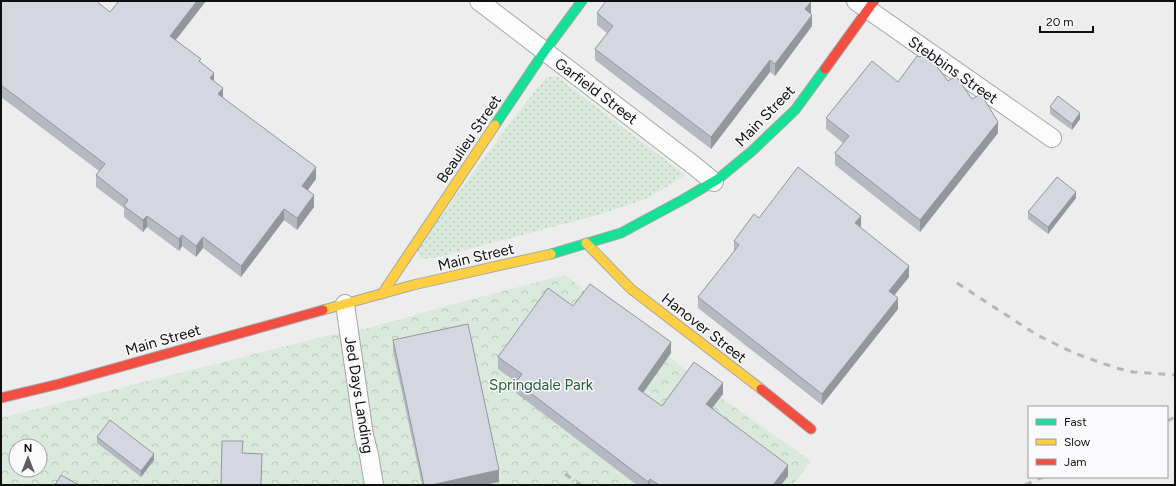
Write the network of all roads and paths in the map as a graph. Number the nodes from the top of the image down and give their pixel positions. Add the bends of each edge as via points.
1 (479, 1) edge
2 (582, 1) edge
3 (866, 4) edge
4 (544, 52) junction
5 (1052, 138) dead end
6 (714, 182) junction
7 (586, 243) junction
8 (382, 294) junction
9 (345, 304) junction
10 (1, 398) edge
11 (810, 429) dead end
12 (374, 485) edge

1 - 4 street, Garfield Street
2 - 4 main road, Beaulieu Street
3 - 5 street, Stebbins Street
3 - 6 main road, Main Street via 795,110 752,151
4 - 6 street, Garfield Street
4 - 8 main road, Beaulieu Street
6 - 7 main road, Main Street via 621,232
7 - 8 main road, Main Street via 539,257
7 - 11 main road, Hanover Street via 631,289
8 - 9 main road, Main Street
9 - 10 main road, Main Street
9 - 12 street, Jed Days Landing

